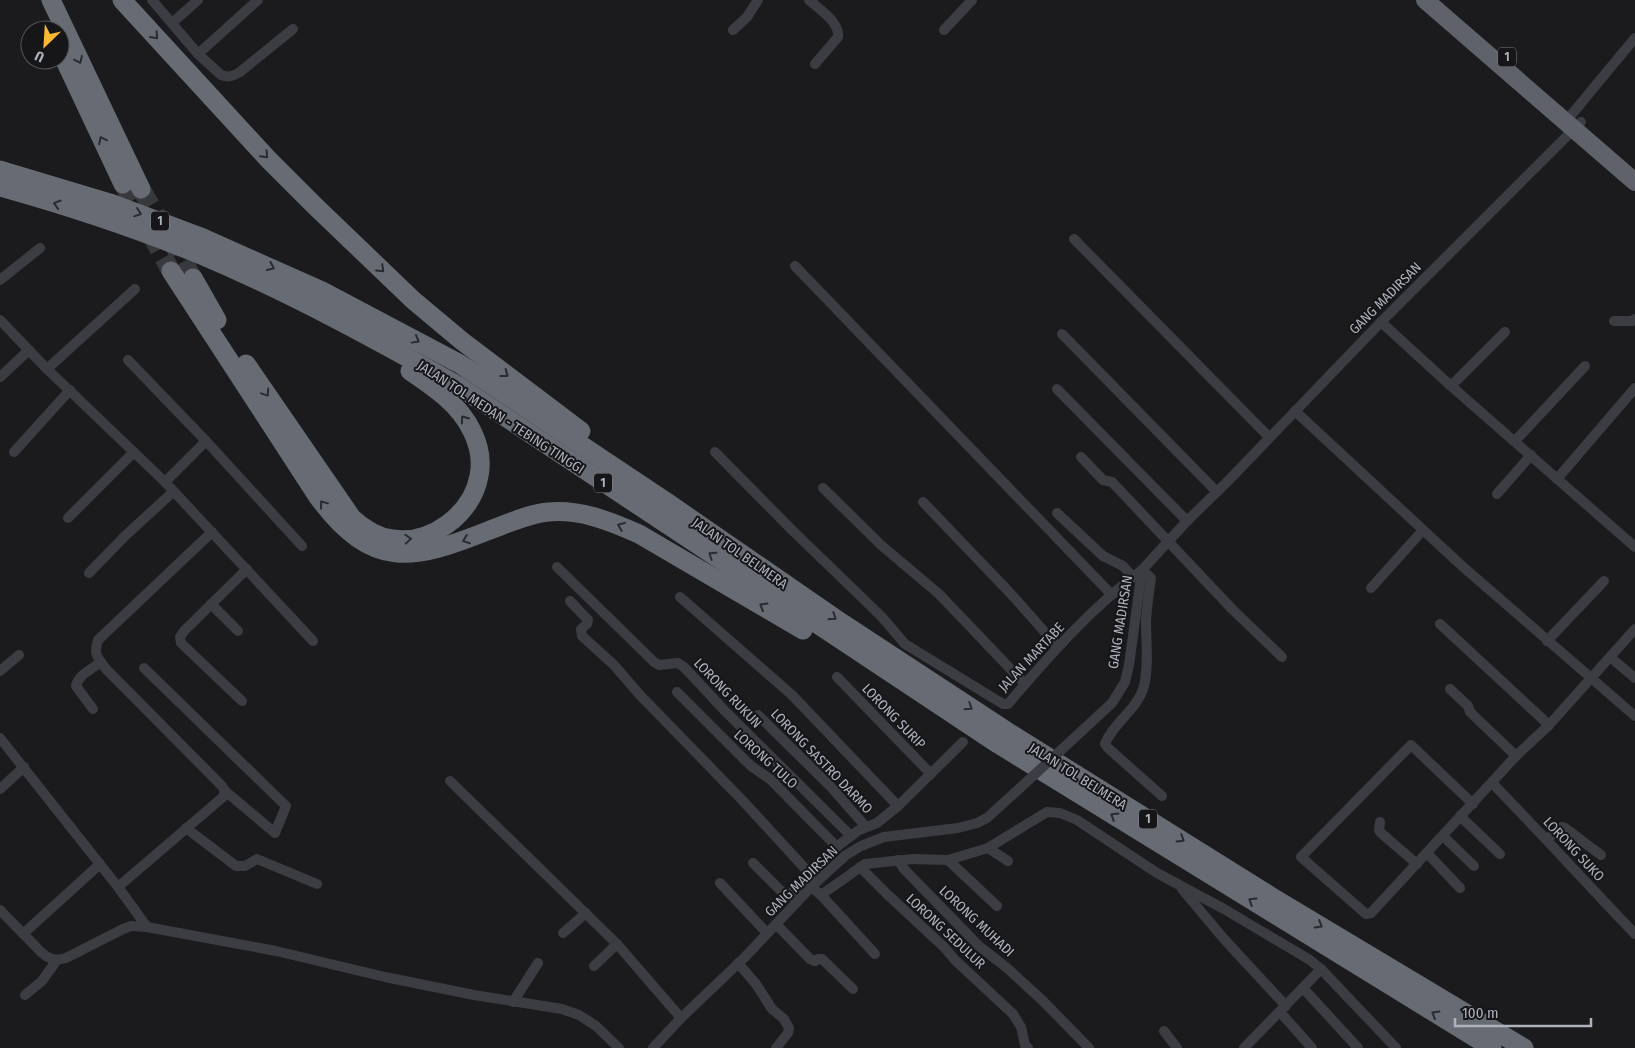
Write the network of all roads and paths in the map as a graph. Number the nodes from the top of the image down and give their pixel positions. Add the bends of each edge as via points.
1 (37, 0) edge
2 (51, 0) edge
3 (122, 0) edge
4 (152, 0) edge
5 (198, 0) edge
6 (258, 0) edge
7 (758, 0) edge
8 (809, 0) edge
9 (972, 0) edge
10 (1425, 0) edge
11 (1440, 0) edge
12 (46, 20) edge
13 (172, 23) junction
14 (293, 29) dead end
15 (733, 30) dead end
16 (944, 30) dead end
17 (1635, 38) edge
18 (198, 54) junction
19 (815, 64) dead end
20 (69, 70) edge
21 (1576, 121) junction
22 (0, 170) edge
23 (1635, 171) edge
24 (1635, 182) edge
25 (123, 184) tunnel mouth
26 (0, 187) edge
27 (141, 189) tunnel mouth
28 (1074, 239) dead end
29 (40, 248) dead end
30 (795, 266) dead end
31 (171, 271) tunnel mouth
32 (193, 278) tunnel mouth
33 (0, 280) edge
34 (135, 289) dead end
35 (284, 293) junction
36 (1635, 319) edge
37 (0, 320) edge
38 (1614, 321) dead end
39 (1381, 322) junction
40 (1505, 332) dead end
41 (1062, 334) dead end
42 (29, 350) junction
43 (128, 360) dead end
44 (1585, 366) dead end
45 (47, 369) junction
46 (0, 377) edge
47 (1451, 386) junction
48 (1057, 389) dead end
49 (70, 390) junction
50 (1634, 391) edge
51 (1295, 412) junction
52 (1269, 437) junction
53 (206, 441) junction
54 (1515, 441) junction
55 (14, 452) dead end
56 (134, 452) junction
57 (715, 452) dead end
58 (1531, 454) junction
59 (1081, 457) dead end
60 (1557, 479) junction
61 (165, 482) junction
62 (823, 488) dead end
63 (173, 492) junction
64 (1217, 492) junction
65 (1497, 494) dead end
66 (923, 502) dead end
67 (668, 503) junction
68 (1057, 513) dead end
69 (68, 518) dead end
70 (1187, 521) junction
71 (1423, 530) junction
72 (212, 532) junction
73 (1168, 541) junction
74 (302, 546) dead end
75 (1635, 547) edge
76 (557, 567) dead end
77 (247, 569) junction
78 (1142, 570) junction
79 (89, 573) dead end
80 (1133, 577) junction
81 (1604, 581) dead end
82 (1371, 588) dead end
83 (1112, 595) junction
84 (680, 597) dead end
85 (570, 602) dead end
86 (212, 604) junction
87 (1440, 624) dead end
88 (1635, 629) edge
89 (238, 631) dead end
90 (312, 641) dead end
91 (1548, 641) junction
92 (1058, 647) junction
93 (19, 655) dead end
94 (1282, 657) dead end
95 (1610, 657) junction
96 (101, 662) junction
97 (144, 668) dead end
98 (0, 671) edge
99 (837, 677) dead end
100 (1590, 678) junction
101 (1635, 678) edge
102 (1025, 684) junction
103 (912, 689) junction
104 (1450, 689) dead end
105 (677, 692) dead end
106 (242, 701) dead end
107 (93, 708) dead end
108 (758, 715) dead end
109 (1635, 716) edge
110 (1549, 725) junction
111 (0, 738) edge
112 (963, 742) dead end
113 (1516, 756) junction
114 (24, 767) junction
115 (931, 774) junction
116 (450, 781) dead end
117 (1492, 784) junction
118 (0, 789) edge
119 (225, 791) junction
120 (1162, 796) dead end
121 (1473, 804) junction
122 (898, 806) junction
123 (1460, 816) junction
124 (1380, 822) dead end
125 (866, 827) junction
126 (186, 828) junction
127 (851, 836) junction
128 (1443, 836) junction
129 (1547, 839) junction
130 (837, 847) junction
131 (988, 848) junction
132 (1428, 854) junction
133 (1500, 854) dead end
134 (1601, 855) dead end
135 (898, 860) junction
136 (948, 860) junction
137 (1008, 861) dead end
138 (753, 863) dead end
139 (100, 864) junction
140 (1417, 864) junction
141 (1474, 866) dead end
142 (860, 867) junction
143 (810, 874) junction
144 (720, 883) dead end
145 (317, 884) dead end
146 (1178, 885) junction
147 (118, 887) junction
148 (811, 887) junction
149 (1460, 888) dead end
150 (821, 895) junction
151 (791, 901) junction
152 (997, 906) dead end
153 (0, 910) edge
154 (586, 914) junction
155 (776, 924) junction
156 (147, 927) junction
157 (564, 933) dead end
158 (767, 933) junction
159 (23, 934) junction
160 (1635, 934) edge
161 (617, 944) junction
162 (875, 954) dead end
163 (58, 960) junction
164 (538, 963) dead end
165 (738, 963) junction
166 (594, 966) dead end
167 (1321, 969) junction
168 (1303, 988) junction
169 (854, 989) dead end
170 (25, 996) dead end
171 (513, 1002) junction
172 (1283, 1009) junction
173 (680, 1018) junction
174 (1164, 1031) dead end
175 (1247, 1047) edge
176 (619, 1048) edge
177 (653, 1048) edge
178 (776, 1048) edge
179 (1028, 1048) edge
180 (1089, 1048) edge
181 (1177, 1048) edge
182 (1312, 1048) edge
183 (1358, 1048) edge
184 (1396, 1048) edge
185 (1492, 1048) edge
186 (1524, 1048) edge

1 - 12 highway
2 -> 27 highway
3 -> 67 highway via 268,158 413,300
4 - 13 street
5 - 13 street
6 - 18 street
7 - 15 street
8 - 19 street via 833,21 839,33
9 - 16 street
10 - 21 highway, 1
11 - 21 highway, 1
13 - 18 street
14 - 18 street via 232,77 221,75
17 - 21 street, GANG MADIRSAN
25 -> 20 highway
21 - 23 highway, 1
21 - 24 highway, 1
21 - 39 street, GANG MADIRSAN
22 -> 67 highway, JALAN TOL MEDAN - TEBING TINGGI / 1 via 92,196 147,216 322,291 460,364
35 -> 26 highway, JALAN TOL MEDAN - TEBING TINGGI / 1 via 154,236
28 - 52 street
29 - 33 street
30 - 83 street
103 -> 31 highway via 858,663 639,534 598,518 570,512 536,514 438,549 410,554 382,550 354,537 318,497
32 -> 35 highway via 218,322 352,518 376,535 404,540 427,536 448,524 467,502 479,478 478,447 464,417 452,403 390,357
34 - 45 street
103 -> 35 highway, JALAN TOL MEDAN - TEBING TINGGI / 1 via 457,385
36 - 38 street
37 - 42 street
39 - 47 street
39 - 51 street, GANG MADIRSAN
40 - 47 street
41 - 64 street
42 - 45 street
42 - 46 street
43 - 53 street
44 - 54 street
45 - 49 street
47 - 54 street
48 - 70 street
49 - 55 street
49 - 56 street
50 - 60 street
51 - 52 street, GANG MADIRSAN
51 - 71 street
52 - 64 street, GANG MADIRSAN
53 - 61 street
53 - 74 street
54 - 58 street
56 - 61 street
56 - 69 street
57 - 102 street, JALAN MARTABE via 905,644 1003,704 1008,704
58 - 60 street
58 - 65 street
59 - 73 street via 1103,480 1112,482
60 - 75 street
61 - 63 street
62 - 102 street via 881,545 938,594
63 - 72 street
63 - 79 street
64 - 70 street, GANG MADIRSAN
66 - 92 street
67 -> 186 highway, JALAN TOL BELMERA / 1 via 1008,732 1272,897
68 - 80 street via 1103,556 1123,566
70 - 73 street, GANG MADIRSAN
71 - 82 street
71 - 91 street
72 - 77 street
72 - 96 street via 98,640 95,649
73 - 78 street, GANG MADIRSAN
73 - 94 street
76 - 127 street, LORONG RUKUN via 654,662 659,665 678,662 684,667
77 - 86 street
77 - 90 street
78 - 80 street, JALAN MARTABE
78 - 120 street via 1151,578 1144,687 1105,744
78 - 148 street, GANG MADIRSAN, bridge via 1129,665 1125,682 1112,703 987,818 958,828 884,837 861,846 846,855
80 - 83 street, JALAN MARTABE
81 - 91 street
83 - 92 street, JALAN MARTABE
84 - 122 street via 792,695
85 - 143 street via 588,620 581,629 582,636 614,664
86 - 89 street
86 - 106 street via 180,637 182,643
87 - 110 street
88 - 95 street
91 - 100 street
92 - 102 street, JALAN MARTABE
93 - 98 street
95 - 100 street
95 - 101 street
96 - 107 street via 78,678 76,683
96 - 119 street
97 - 119 street via 286,806 275,833
99 - 115 street, LORONG SURIP
100 - 109 street
100 - 110 street
185 -> 103 highway, JALAN TOL BELMERA / 1
104 - 113 street
105 - 130 street, LORONG TULO
108 - 125 street, LORONG SASTRO DARMO via 831,787
110 - 113 street
111 - 114 street
112 - 115 street
113 - 117 street
114 - 118 street
114 - 139 street
115 - 122 street
116 - 154 street
117 - 121 street
117 - 129 street, LORONG SUKO
119 - 126 street via 223,798
121 - 123 street
121 - 140 street via 1411,745 1301,857 1366,914 1378,907
122 - 125 street
123 - 128 street
123 - 133 street
124 - 140 street via 1381,833
125 - 127 street
126 - 145 street via 236,866 245,866 257,859
126 - 147 street
127 - 130 street
128 - 132 street
128 - 141 street
129 - 134 street via 1558,829 1566,828
129 - 160 street, LORONG SUKO
130 - 143 street
131 - 136 street
131 - 137 street
131 - 146 street via 1048,812 1060,813 1078,820
132 - 140 street
132 - 149 street
135 - 136 street
135 - 142 street via 877,861
135 - 180 street, LORONG MUHADI via 979,946 1042,1000
136 - 152 street
138 - 151 street
139 - 147 street
139 - 159 street
142 - 150 street
142 - 179 street, LORONG SEDULUR via 1013,1014
143 - 151 street
144 - 158 street
146 - 167 street
146 - 172 street
147 - 156 street
148 - 150 street
148 - 151 street, GANG MADIRSAN
150 - 162 street
151 - 155 street, GANG MADIRSAN
153 - 159 street
154 - 157 street
154 - 161 street
155 - 158 street, GANG MADIRSAN
155 - 169 street via 810,959 822,960
156 - 163 street via 130,926
156 - 171 street
158 - 165 street, GANG MADIRSAN
159 - 163 street via 48,958
161 - 166 street
161 - 173 street
163 - 170 street
164 - 171 street
165 - 173 street, GANG MADIRSAN
165 - 178 street via 789,1028
167 - 168 street
167 - 184 street
168 - 172 street
168 - 183 street
171 - 176 street via 562,1009 579,1016 596,1026
172 - 175 street
172 - 182 street
173 - 177 street, GANG MADIRSAN
174 - 181 street

